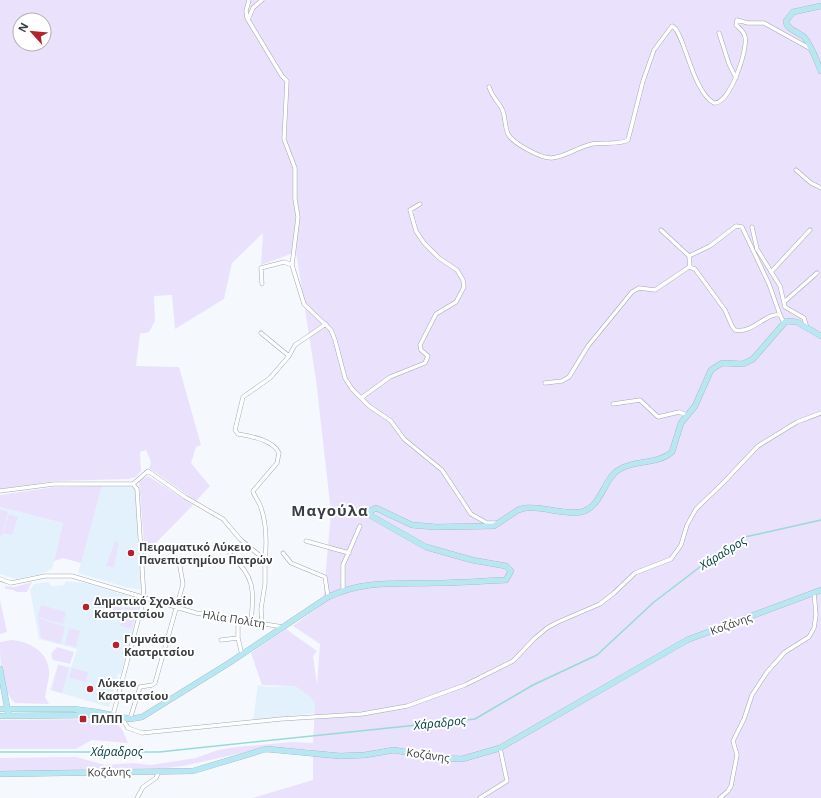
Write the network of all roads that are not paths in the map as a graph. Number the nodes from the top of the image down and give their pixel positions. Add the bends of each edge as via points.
1 (249, 0) edge
2 (262, 0) edge
3 (821, 6) edge
4 (248, 20) junction
5 (719, 33) dead end
6 (811, 49) junction
7 (821, 71) edge
8 (736, 78) junction
9 (489, 87) dead end
10 (796, 170) dead end
11 (821, 188) edge
12 (420, 204) dead end
13 (752, 227) dead end
14 (661, 230) dead end
15 (810, 230) dead end
16 (690, 256) junction
17 (292, 265) junction
18 (690, 267) junction
19 (771, 272) junction
20 (817, 273) dead end
21 (262, 284) dead end
22 (784, 302) junction
23 (780, 315) junction
24 (784, 322) junction
25 (326, 324) junction
26 (808, 328) junction
27 (261, 333) dead end
28 (821, 336) edge
29 (289, 356) junction
30 (545, 382) dead end
31 (361, 398) junction
32 (613, 404) dead end
33 (821, 413) edge
34 (687, 415) junction
35 (134, 484) junction
36 (0, 491) edge
37 (498, 523) junction
38 (360, 526) dead end
39 (306, 540) dead end
40 (282, 553) dead end
41 (349, 553) junction
42 (230, 554) dead end
43 (265, 560) junction
44 (180, 561) dead end
45 (0, 579) edge
46 (821, 590) edge
47 (343, 591) junction
48 (814, 592) junction
49 (328, 597) junction
50 (144, 598) junction
51 (175, 607) junction
52 (238, 620) junction
53 (251, 622) junction
54 (262, 623) junction
55 (284, 627) junction
56 (238, 638) junction
57 (221, 640) dead end
58 (242, 655) junction
59 (0, 669) edge
60 (0, 709) edge
61 (7, 709) junction
62 (105, 714) junction
63 (0, 716) edge
64 (8, 716) junction
65 (113, 716) junction
66 (122, 718) junction
67 (130, 719) junction
68 (500, 748) junction
69 (159, 771) junction
70 (0, 774) edge
71 (137, 798) edge
72 (480, 798) edge
73 (720, 798) edge

1 - 4 street via 245,13
2 - 4 street via 253,8
3 - 6 main road via 793,12 786,21 787,26 804,38
4 - 17 street via 287,81 284,139 295,168 294,199 298,217
5 - 8 street
6 - 7 main road
6 - 8 street via 764,23 738,20 736,24 744,33 746,41
8 - 9 street via 724,99 719,103 711,102 694,77 678,32 672,26 654,50 628,140 622,143 591,144 551,158 541,157 508,135 504,113 493,98
10 - 11 street
12 - 31 street via 410,210 416,231 439,258 457,270 464,287 456,302 436,314 420,345 421,350 428,356 425,363 390,376
13 - 19 street via 758,249
14 - 16 street
15 - 19 street
16 - 18 street
16 - 23 street via 710,246 736,226 742,227 769,284
17 - 21 street via 284,262 261,268
17 - 25 street via 304,304
18 - 23 street via 722,305 736,330 747,329 773,315
18 - 30 street via 656,290 640,288 632,292 586,348 569,377 562,381
19 - 22 street via 780,286
20 - 22 street
22 - 26 street via 788,310 804,318
23 - 24 street
24 - 26 main road via 792,321
24 - 34 main road via 753,360 743,364 722,363 714,367 702,386 695,406
25 - 29 street via 295,345
25 - 31 street via 335,340 345,378
26 - 28 main road
27 - 29 street
29 - 43 street via 270,378 243,397 235,430 238,434 274,446 279,453 277,463 253,491 265,525
31 - 37 street via 391,421 402,437 439,467 471,514 487,523
32 - 34 street via 640,400 658,418 679,412
33 - 66 street via 797,422 758,446 696,509 687,525 681,545 671,559 635,573 600,604 558,622 534,638 513,661 465,685 407,706 362,714 142,734 128,728
34 - 37 main road via 681,423 672,452 660,459 620,468 596,501 586,509 576,512 525,508
35 - 36 street via 54,484
35 - 43 street via 148,471 223,519 240,539
35 - 50 street via 137,489
37 - 47 main road via 485,527 412,525 374,508 370,511 371,516 419,544 472,560 503,564 510,568 510,574 506,580 436,584 381,582
38 - 41 street
39 - 41 street
40 - 49 street via 291,564 324,577
41 - 47 street via 343,565
42 - 53 street via 252,584 254,596
43 - 54 street via 265,584 260,609
44 - 51 street via 184,582
45 - 50 street, Ηλία Πολίτη via 11,583 45,576 72,576
46 - 48 main road, Κοζάνης
47 - 49 main road
48 - 68 main road, Κοζάνης via 687,640
48 - 73 street via 814,628 809,637 779,659 754,692 734,740 737,755 730,789
49 - 55 main road
50 - 51 street, Ηλία Πολίτη
50 - 65 street
51 - 52 street, Ηλία Πολίτη
51 - 67 street via 155,683 139,689
52 - 53 street, Ηλία Πολίτη
52 - 56 street
53 - 54 street, Ηλία Πολίτη
54 - 55 street, Ηλία Πολίτη
55 - 58 main road
56 - 57 street
56 - 58 street
58 - 67 main road via 152,712
59 - 61 main road
60 - 61 main road
61 - 62 main road via 72,709
61 - 64 main road
62 - 64 main road
62 - 65 main road
63 - 64 main road
65 - 66 main road
66 - 67 main road
68 - 69 main road, Κοζάνης via 462,759 438,758 394,750 340,756 266,750 193,771
68 - 72 street via 507,781
69 - 70 main road, Κοζάνης
69 - 71 street via 156,778 143,788

